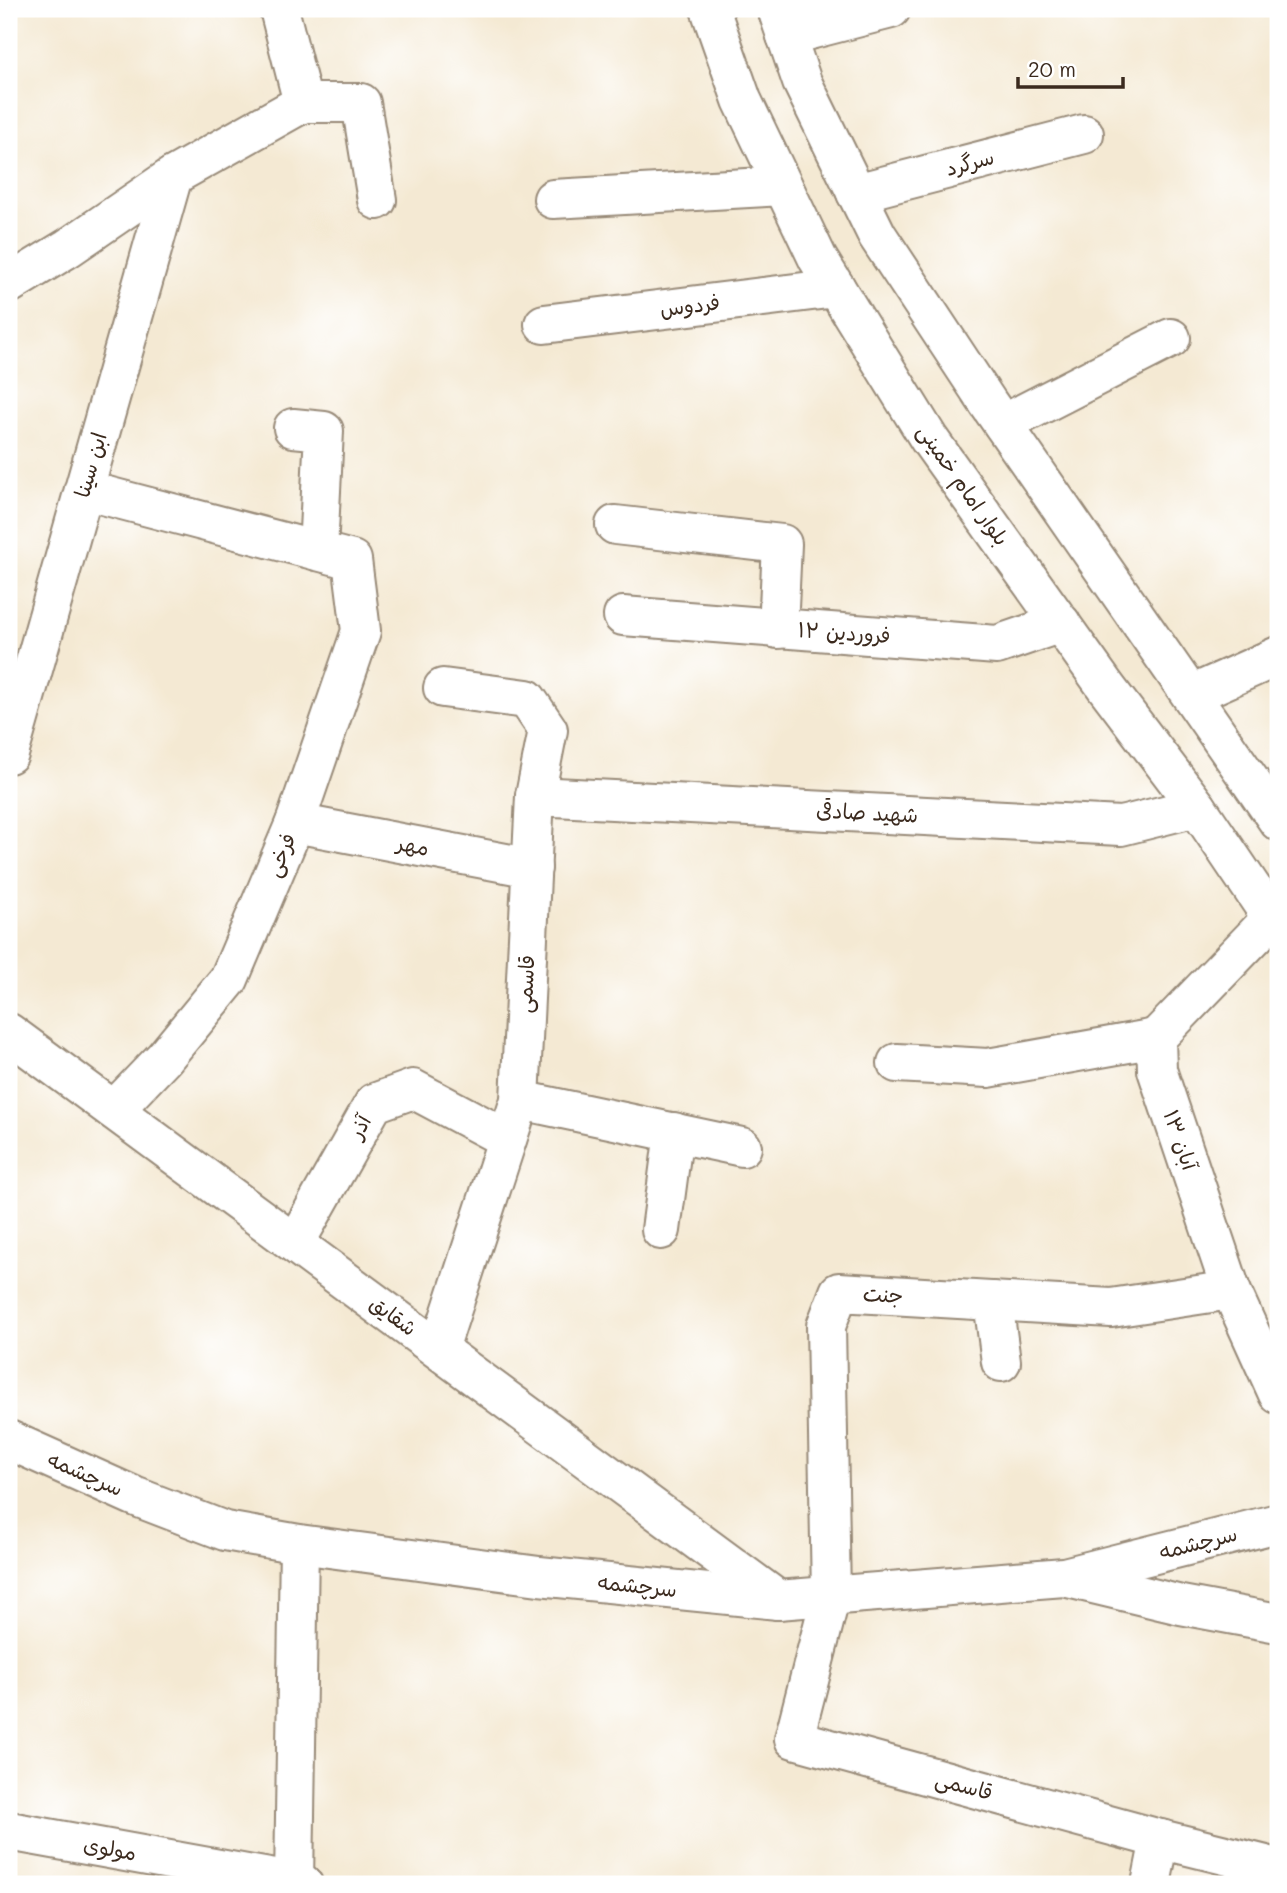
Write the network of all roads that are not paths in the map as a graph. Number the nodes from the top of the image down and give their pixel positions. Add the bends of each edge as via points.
1 (279, 9) edge
2 (709, 9) edge
3 (891, 9) edge
4 (782, 22) edge
5 (303, 103) junction
6 (1084, 134) dead end
7 (173, 176) junction
8 (783, 186) junction
9 (856, 193) junction
10 (553, 199) dead end
11 (377, 201) dead end
12 (9, 284) edge
13 (836, 288) junction
14 (544, 324) dead end
15 (1171, 338) dead end
16 (1003, 424) junction
17 (293, 428) dead end
18 (84, 490) junction
19 (615, 526) dead end
20 (335, 556) junction
21 (623, 616) dead end
22 (1061, 623) junction
23 (778, 629) junction
24 (1278, 656) edge
25 (20, 672) edge
26 (443, 688) dead end
27 (1191, 695) junction
28 (9, 754) edge
29 (535, 796) junction
30 (1197, 807) junction
31 (1278, 821) edge
32 (295, 823) junction
33 (532, 868) junction
34 (1275, 922) edge
35 (9, 1033) edge
36 (1156, 1038) junction
37 (897, 1063) dead end
38 (520, 1100) junction
39 (114, 1110) junction
40 (674, 1132) junction
41 (507, 1139) junction
42 (743, 1147) dead end
43 (662, 1230) dead end
44 (295, 1244) junction
45 (1231, 1290) junction
46 (993, 1301) junction
47 (439, 1349) junction
48 (1002, 1362) dead end
49 (1278, 1394) edge
50 (9, 1440) edge
51 (1278, 1523) edge
52 (299, 1544) junction
53 (1064, 1577) junction
54 (831, 1595) junction
55 (778, 1600) junction
56 (1278, 1623) edge
57 (9, 1831) edge
58 (1160, 1839) junction
59 (1278, 1868) edge
60 (297, 1884) edge
61 (1151, 1884) edge

1 - 5 street
2 - 8 street, بلوار امام خمینی via 742,100
3 - 4 street
4 - 9 street via 803,82
5 - 7 street
5 - 11 street via 361,103
6 - 9 street, سرگرد
7 - 12 street
7 - 18 street, ابن سینا
8 - 10 street
8 - 13 street, بلوار امام خمینی
9 - 16 street via 877,235
13 - 14 street, فردوس
13 - 22 street, بلوار امام خمینی via 929,439
15 - 16 street
16 - 27 street
17 - 20 street, فرخی via 324,431
18 - 20 street
18 - 25 street, ابن سینا
19 - 23 street via 782,544
20 - 32 street, فرخی via 361,632
21 - 23 street, ۱۲ فروردین
22 - 23 street, ۱۲ فروردین via 997,645
22 - 30 street, بلوار امام خمینی
24 - 27 street
25 - 28 street, ابن سینا
26 - 29 street, قاسمی via 527,699 548,730
27 - 31 street
29 - 30 street, شهید صادقی via 1121,826
29 - 33 street, قاسمی
30 - 34 street, بلوار امام خمینی
32 - 33 street, مهر
32 - 39 street, فرخی via 229,979
33 - 38 street, قاسمی
34 - 36 street
35 - 39 street, شقایق
36 - 37 street via 988,1068
36 - 45 street, ۱۳ آبان via 1157,1070
38 - 40 street
38 - 41 street, قاسمی
39 - 44 street, شقایق
40 - 42 street
40 - 43 street
41 - 44 street, آذر via 413,1089 374,1103
41 - 47 street, قاسمی
44 - 47 street, شقایق
45 - 46 street, جنت via 1111,1308
45 - 49 street, ۱۳ آبان
46 - 48 street
46 - 54 street, جنت via 839,1292 826,1326
47 - 55 street, شقایق
50 - 52 street, سرچشمه via 225,1531
51 - 53 street, سرچشمه
52 - 55 street, سرچشمه via 539,1576
52 - 60 street
53 - 54 street, سرچشمه
53 - 56 street
54 - 55 street, سرچشمه
54 - 58 street, قاسمی via 794,1740
57 - 60 street, مولوی
58 - 59 street, قاسمی
58 - 61 street

